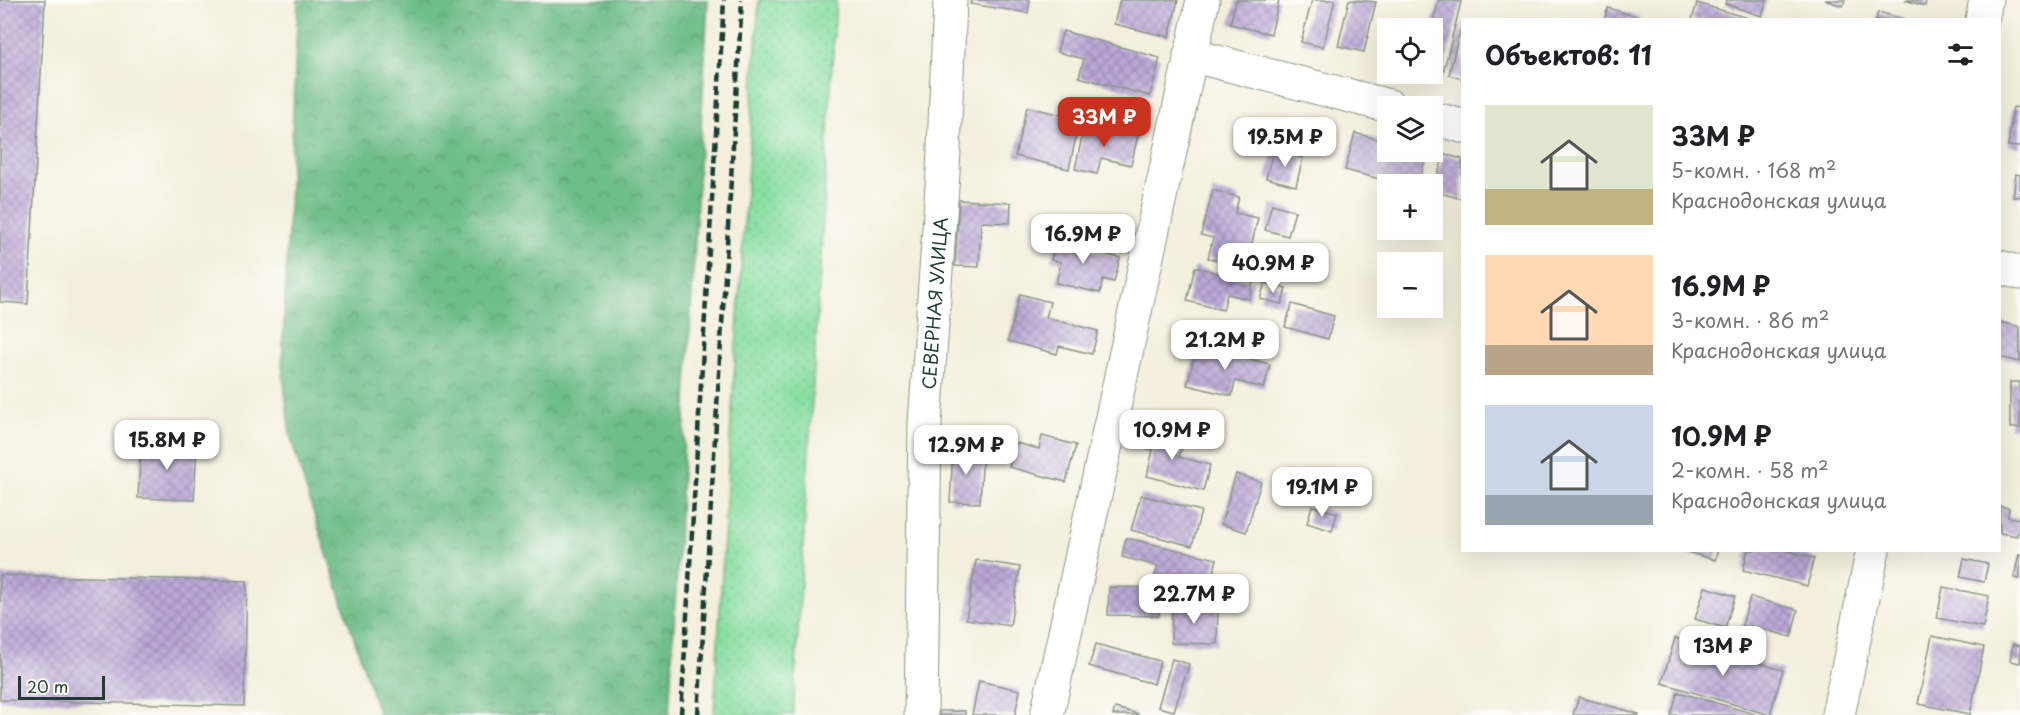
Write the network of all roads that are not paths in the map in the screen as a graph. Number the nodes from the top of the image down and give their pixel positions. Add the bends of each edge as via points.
1 (950, 0) edge
2 (1203, 0) edge
3 (1986, 0) edge
4 (1982, 18) edge
5 (1190, 55) junction
6 (1377, 103) edge
7 (1443, 121) edge
8 (1461, 126) edge
9 (2001, 267) edge
10 (2020, 273) edge
11 (1873, 552) edge
12 (921, 715) edge
13 (1047, 715) edge
14 (1838, 715) edge

1 - 12 street, СЕВЕРНАЯ УЛИЦА via 926,423
2 - 5 street
3 - 4 street
5 - 6 street
5 - 13 street
7 - 8 street
9 - 10 street
11 - 14 street

